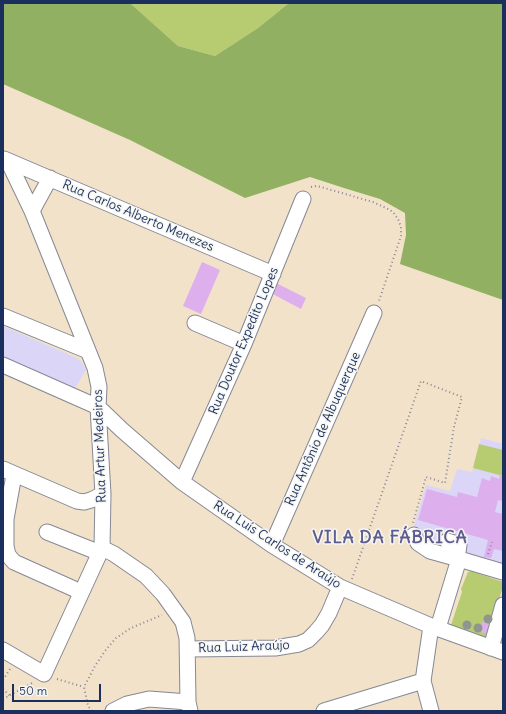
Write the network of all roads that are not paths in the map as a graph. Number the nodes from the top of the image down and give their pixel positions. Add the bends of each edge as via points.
1 (6, 160) edge
2 (50, 178) junction
3 (303, 199) road end
4 (32, 211) junction
5 (273, 274) junction
6 (374, 313) road end
7 (3, 316) edge
8 (195, 323) dead end
9 (244, 344) junction
10 (88, 351) junction
11 (3, 365) edge
12 (98, 407) junction
13 (9, 472) edge
14 (182, 482) junction
15 (103, 494) junction
16 (47, 532) dead end
17 (414, 534) road end
18 (447, 541) dead end
19 (272, 545) junction
20 (101, 550) junction
21 (458, 559) junction
22 (503, 572) edge
23 (344, 589) junction
24 (81, 592) junction
25 (503, 605) edge
26 (434, 627) junction
27 (188, 649) junction
28 (3, 650) edge
29 (497, 650) edge
30 (423, 681) junction
31 (189, 706) edge
32 (113, 711) edge
33 (324, 711) edge
34 (431, 711) edge

1 - 2 street, Rua Carlos Alberto Menezes
1 - 4 street, Rua Artur Medeiros
2 - 4 street
2 - 5 street, Rua Carlos Alberto Menezes
3 - 5 street, Rua Doutor Expedito Lopes
4 - 10 street, Rua Artur Medeiros
5 - 9 street, Rua Doutor Expedito Lopes
6 - 19 street, Rua Antônio de Albuquerque
7 - 10 street
8 - 9 street
9 - 14 street, Rua Doutor Expedito Lopes
10 - 12 street, Rua Artur Medeiros via 99,388
11 - 12 street, Rua Luís Carlos de Araújo
12 - 14 street, Rua Luís Carlos de Araújo
12 - 15 street, Rua Artur Medeiros
13 - 15 street via 77,501 84,502
13 - 24 street via 6,519 8,555 14,562
14 - 19 street, Rua Luís Carlos de Araújo
15 - 20 street, Rua Artur Medeiros
16 - 20 street
17 - 21 street via 418,543 430,551
18 - 21 street via 459,545
19 - 23 street, Rua Luís Carlos de Araújo
20 - 24 street
20 - 27 street via 114,554 146,576 163,594 183,622
21 - 22 street
21 - 26 street
23 - 26 street, Rua Luís Carlos de Araújo
23 - 27 street, Rua Luiz Araújo via 322,625 308,640 299,644 276,648
24 - 28 street via 44,674
25 - 29 street
26 - 29 street, Rua Luís Carlos de Araújo
26 - 30 street
27 - 31 street
30 - 33 street
30 - 34 street
31 - 32 street via 150,699 127,704

